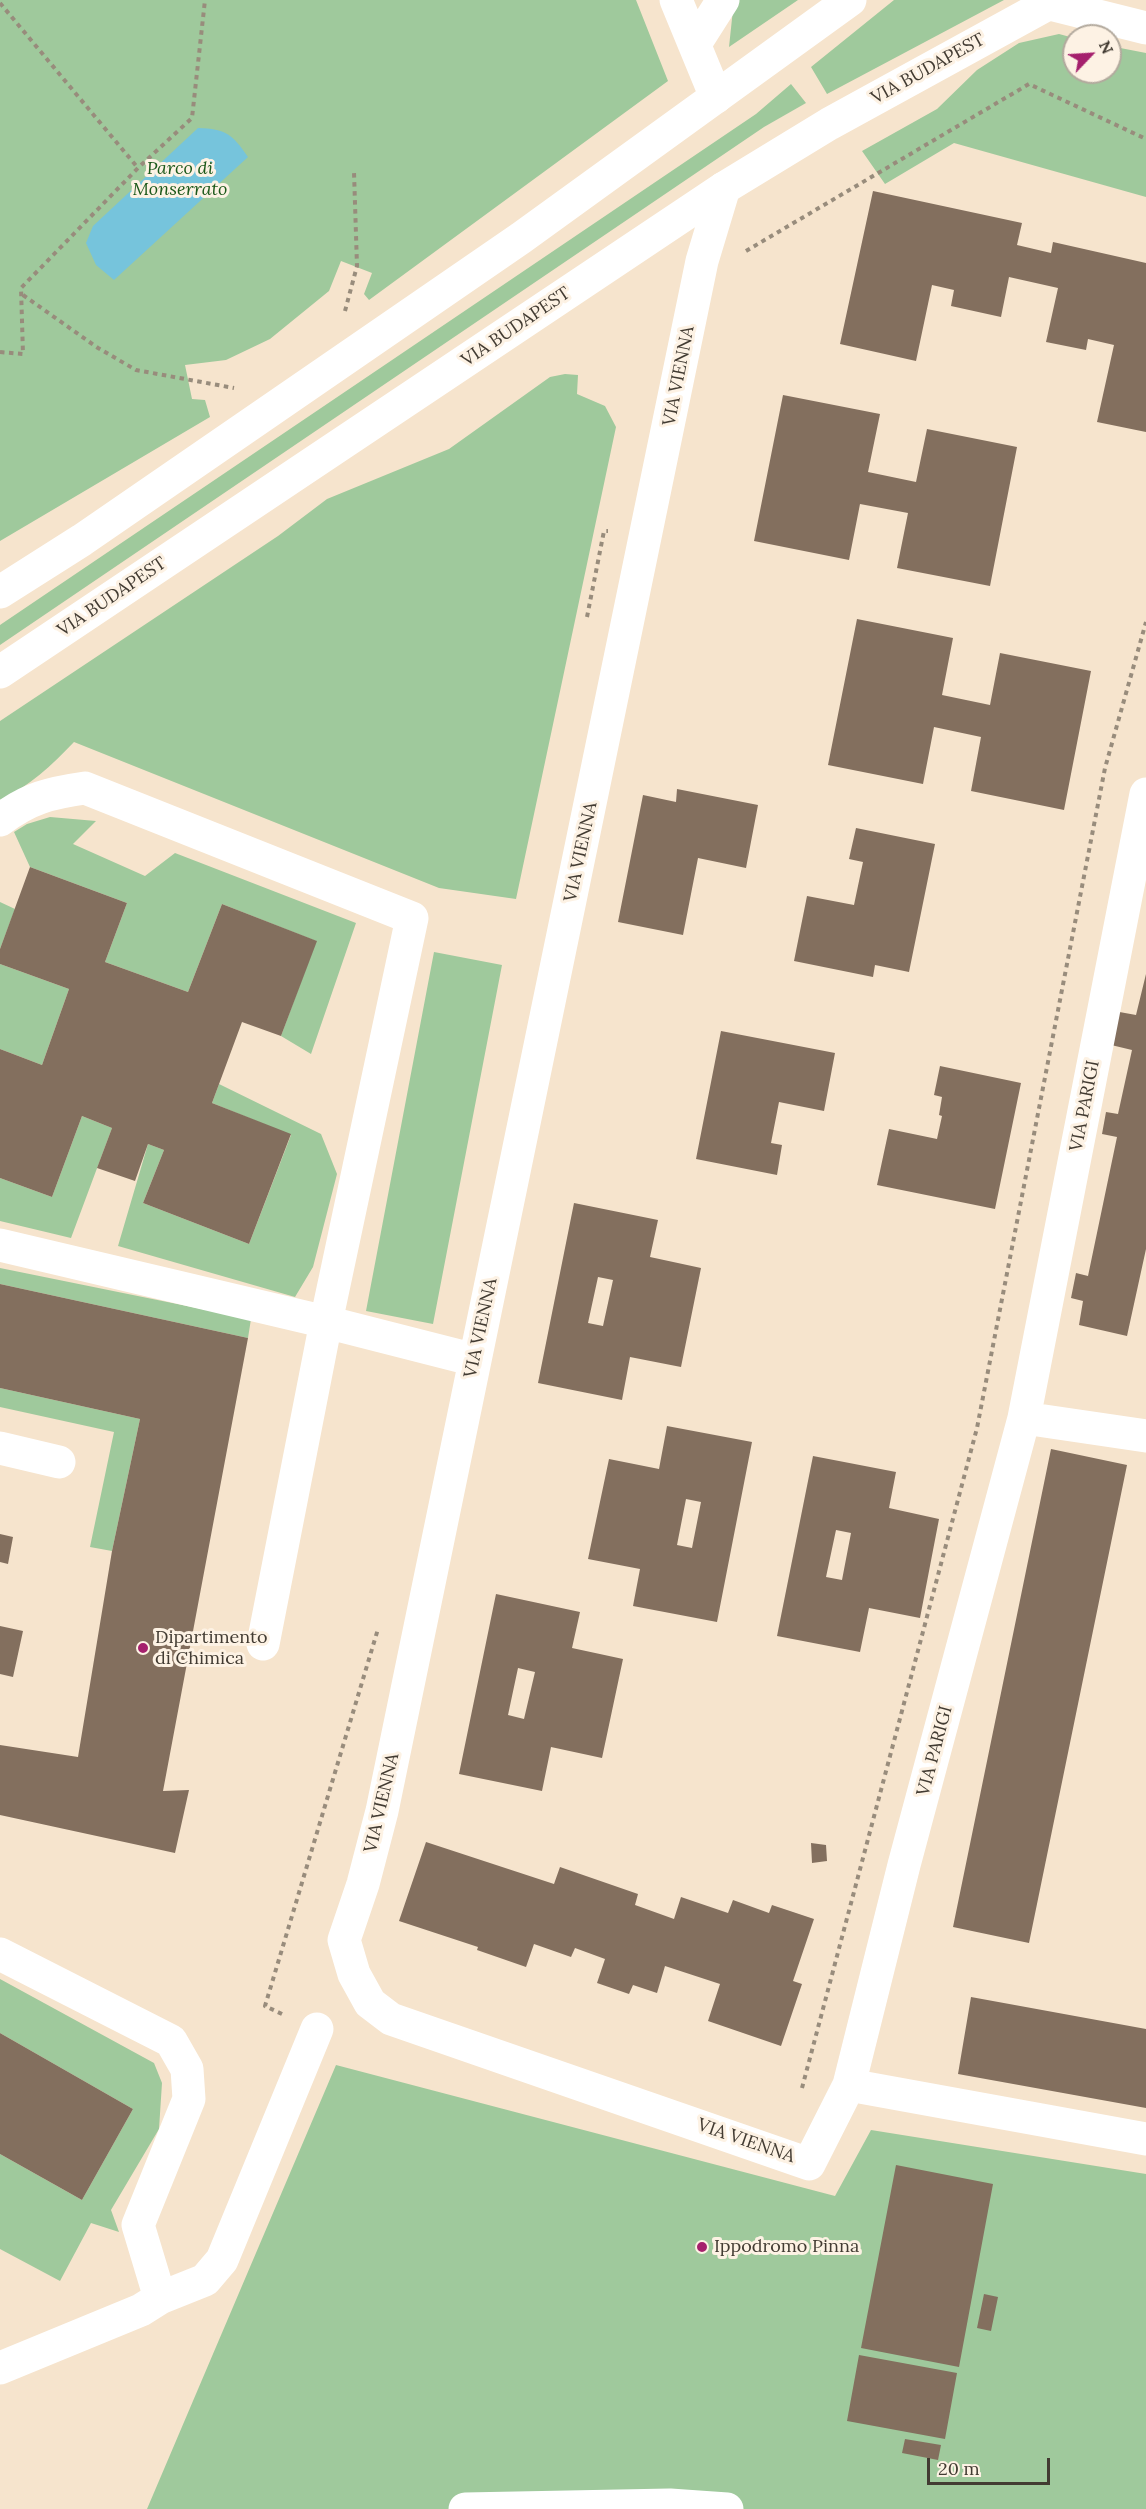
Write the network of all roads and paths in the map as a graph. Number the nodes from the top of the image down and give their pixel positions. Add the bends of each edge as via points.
1 (205, 0) edge
2 (676, 0) edge
3 (723, 0) edge
4 (850, 0) edge
5 (1048, 1) edge
6 (0, 3) edge
7 (1146, 28) edge
8 (695, 44) junction
9 (716, 97) junction
10 (1146, 139) edge
11 (138, 168) junction
12 (354, 172) dead end
13 (724, 188) junction
14 (736, 256) dead end
15 (22, 295) junction
16 (343, 320) dead end
17 (0, 352) edge
18 (241, 389) dead end
19 (604, 531) dead end
20 (0, 592) edge
21 (1146, 622) edge
22 (585, 625) dead end
23 (0, 672) edge
24 (1146, 794) edge
25 (0, 820) edge
26 (0, 1245) edge
27 (327, 1322) junction
28 (474, 1360) junction
29 (1024, 1418) junction
30 (1146, 1436) edge
31 (0, 1449) edge
32 (59, 1462) dead end
33 (380, 1620) dead end
34 (263, 1644) dead end
35 (0, 1954) edge
36 (266, 2006) dead end
37 (317, 2029) dead end
38 (849, 2085) junction
39 (800, 2097) dead end
40 (1146, 2139) edge
41 (809, 2164) joint
42 (159, 2298) junction
43 (0, 2368) edge
44 (465, 2509) edge
45 (727, 2509) edge

1 - 11 path via 192,118
2 - 8 street
3 - 8 street
4 - 9 street
5 - 7 street
5 - 13 street, VIA BUDAPEST
6 - 11 path
8 - 9 street
9 - 20 street via 482,265 82,540
10 - 14 path via 1029,84
11 - 15 path via 21,288
12 - 16 path via 357,266
13 - 23 street, VIA BUDAPEST
13 - 28 street, VIA VIENNA via 702,261
15 - 17 path via 23,354
15 - 18 path via 136,370
19 - 22 path
21 - 39 path via 1105,768 977,1428
24 - 29 street, VIA PARIGI
25 - 27 street via 21,804 50,793 85,788 412,918
26 - 27 street
27 - 28 street
27 - 34 street
28 - 41 street, VIA VIENNA via 382,1811 344,1940 354,1974 370,2003 391,2019
29 - 30 street
29 - 38 street, VIA PARIGI
31 - 32 street
33 - 36 path
35 - 42 street via 171,2041 187,2069 189,2099 138,2225
37 - 42 street via 222,2260 204,2280
38 - 40 street
38 - 41 street, VIA PARIGI
42 - 43 street via 141,2310
44 - 45 street via 670,2505

